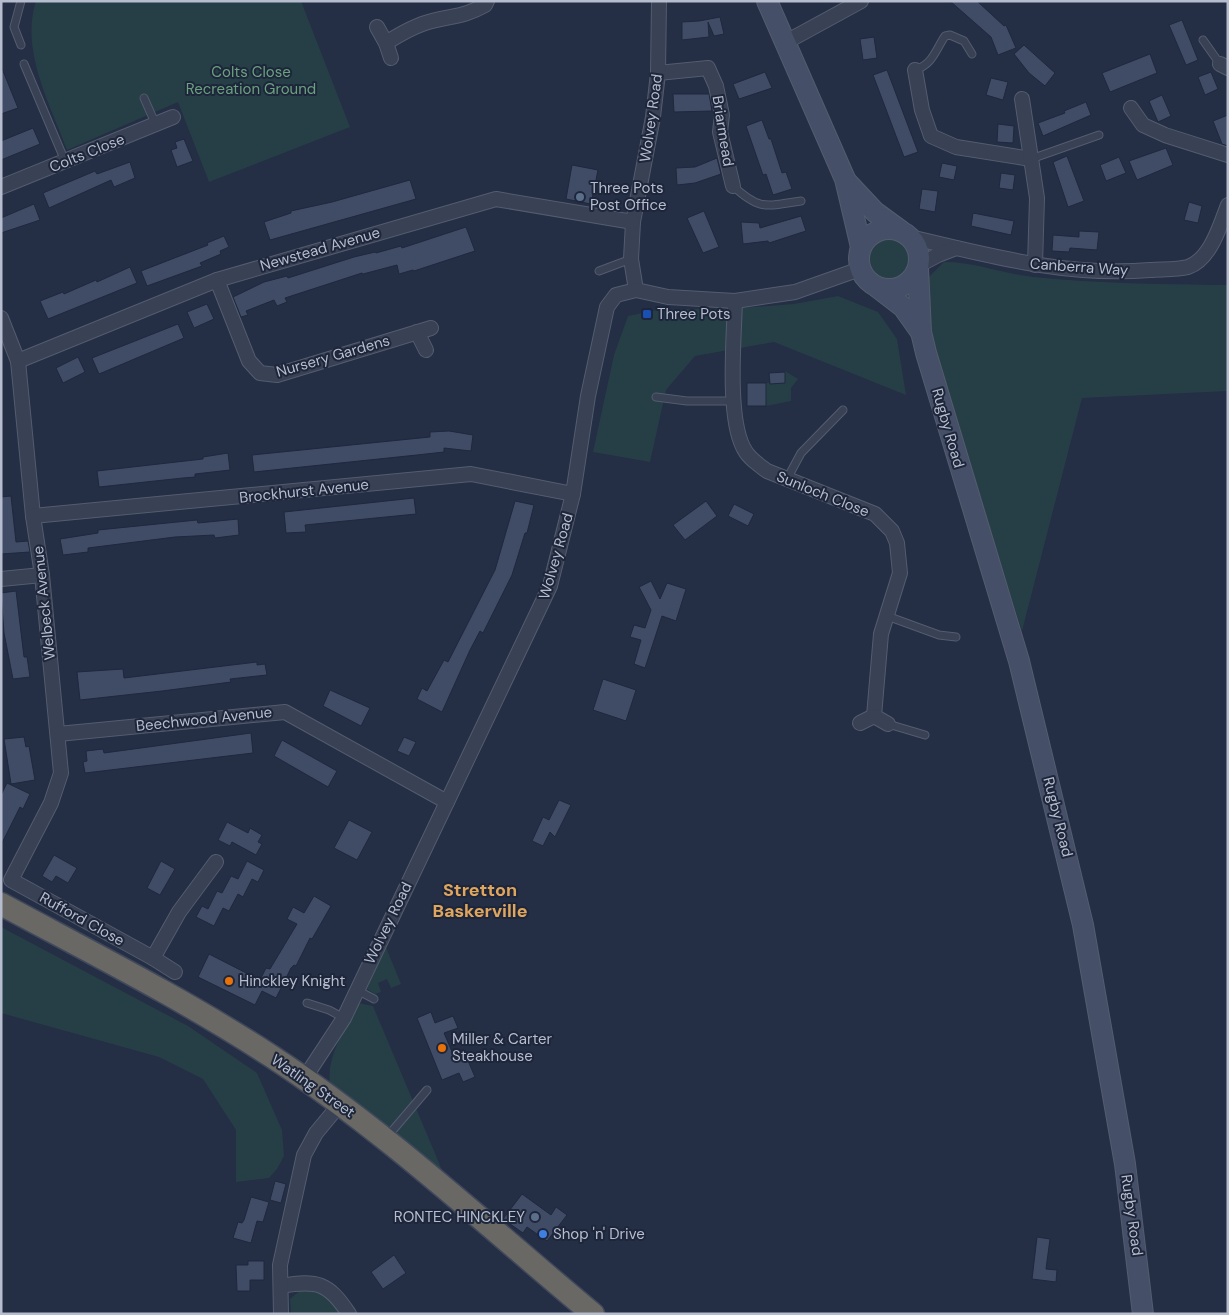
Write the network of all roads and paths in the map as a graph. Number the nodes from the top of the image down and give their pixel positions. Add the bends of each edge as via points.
1 (21, 1) edge
2 (487, 1) edge
3 (659, 1) edge
4 (767, 1) edge
5 (861, 1) edge
6 (377, 27) dead end
7 (1203, 40) dead end
8 (786, 42) junction
9 (386, 43) junction
10 (21, 45) dead end
11 (972, 54) dead end
12 (390, 58) dead end
13 (24, 64) dead end
14 (1224, 66) edge
15 (915, 70) joint
16 (658, 73) junction
17 (144, 98) dead end
18 (1022, 99) dead end
19 (1131, 108) dead end
20 (173, 117) dead end
21 (156, 126) junction
22 (1099, 135) dead end
23 (1228, 154) edge
24 (1031, 159) junction
25 (66, 162) junction
26 (845, 179) junction
27 (733, 186) joint
28 (1, 187) edge
29 (800, 201) dead end
30 (1228, 205) edge
31 (633, 222) junction
32 (906, 234) junction
33 (861, 247) junction
34 (956, 248) junction
35 (631, 259) junction
36 (1035, 265) junction
37 (919, 267) junction
38 (860, 269) junction
39 (599, 271) dead end
40 (217, 280) junction
41 (877, 287) junction
42 (636, 290) junction
43 (735, 300) junction
44 (1, 318) edge
45 (921, 332) junction
46 (426, 350) dead end
47 (18, 361) junction
48 (656, 397) dead end
49 (735, 401) junction
50 (843, 410) dead end
51 (787, 479) junction
52 (573, 494) junction
53 (33, 516) junction
54 (42, 575) junction
55 (1, 579) edge
56 (887, 616) junction
57 (956, 637) dead end
58 (874, 716) junction
59 (860, 723) dead end
60 (888, 724) joint
61 (58, 734) junction
62 (925, 735) dead end
63 (447, 802) junction
64 (216, 862) dead end
65 (10, 880) joint
66 (1, 904) edge
67 (153, 958) junction
68 (175, 972) dead end
69 (357, 989) junction
70 (374, 999) dead end
71 (307, 1003) dead end
72 (344, 1018) junction
73 (304, 1079) junction
74 (427, 1090) dead end
75 (340, 1104) junction
76 (385, 1139) junction
77 (280, 1286) junction
78 (281, 1314) edge
79 (349, 1314) edge
80 (593, 1314) edge
81 (1143, 1314) edge

1 - 10 lane via 14,27
2 - 9 street via 466,15 432,21
3 - 16 street, Wolvey Road
4 - 8 main road
5 - 8 street
6 - 9 street
7 - 14 lane
8 - 26 main road
9 - 12 street
11 - 15 lane via 964,41 945,36 936,55 925,66
13 - 25 lane
15 - 24 street via 922,110 931,136 956,147
16 - 27 street, Briarmead via 708,68 716,86 722,115 720,132
16 - 31 street, Wolvey Road
17 - 21 lane
18 - 24 street
19 - 23 street via 1143,125
20 - 21 street, Colts Close
21 - 25 street, Colts Close
22 - 24 lane
24 - 36 street via 1037,198
25 - 28 street, Colts Close
26 - 32 main road via 875,212
26 - 33 main road
27 - 29 lane via 749,201 765,206
30 - 36 street, Canberra Way via 1216,237 1204,255 1188,267 1127,272
31 - 35 street, Wolvey Road
31 - 40 street, Newstead Avenue via 496,199
32 - 33 main road via 889,228 878,230
32 - 34 street, Canberra Way
32 - 37 main road via 919,250
33 - 38 main road
34 - 36 street, Canberra Way
34 - 37 street
35 - 39 lane
35 - 42 street, Wolvey Road
37 - 41 main road via 907,284 887,290
37 - 45 main road, Rugby Road
38 - 41 main road
38 - 43 street via 795,292
40 - 46 street, Nursery Gardens via 249,362 260,373 277,375 424,330
40 - 47 street, Newstead Avenue
41 - 45 main road, Rugby Road via 903,307
42 - 43 street via 668,297
42 - 52 street, Wolvey Road via 616,295 607,307 578,449
43 - 49 street, Sunloch Close
44 - 47 street, Welbeck Avenue
45 - 81 main road, Rugby Road via 1018,661 1083,925 1125,1164
47 - 53 street, Welbeck Avenue
48 - 49 lane
49 - 51 street, Sunloch Close via 743,449 767,471
50 - 51 lane via 801,453
51 - 56 street, Sunloch Close via 875,514 892,531 897,542 900,573
52 - 53 street, Brockhurst Avenue via 471,474
52 - 63 street, Wolvey Road via 550,586
53 - 54 street, Welbeck Avenue
54 - 55 street
54 - 61 street, Welbeck Avenue
56 - 57 lane via 939,635
56 - 58 street, Sunloch Close via 879,651
58 - 59 street
58 - 60 street
60 - 62 lane
61 - 63 street, Beechwood Avenue via 285,712
61 - 65 street, Welbeck Avenue via 61,774 54,796
63 - 69 street, Wolvey Road
64 - 67 street via 179,912
65 - 67 street, Rufford Close
66 - 73 highway, Watling Street via 145,981
67 - 68 street, Rufford Close
69 - 70 lane
69 - 72 street, Wolvey Road
71 - 72 lane
72 - 73 street, Wolvey Road
73 - 75 highway, Watling Street
74 - 76 lane
75 - 76 highway, Watling Street
75 - 77 street via 316,1133 304,1154 280,1266
76 - 80 highway, Watling Street
77 - 78 street
77 - 79 street via 307,1282 323,1287 338,1297

